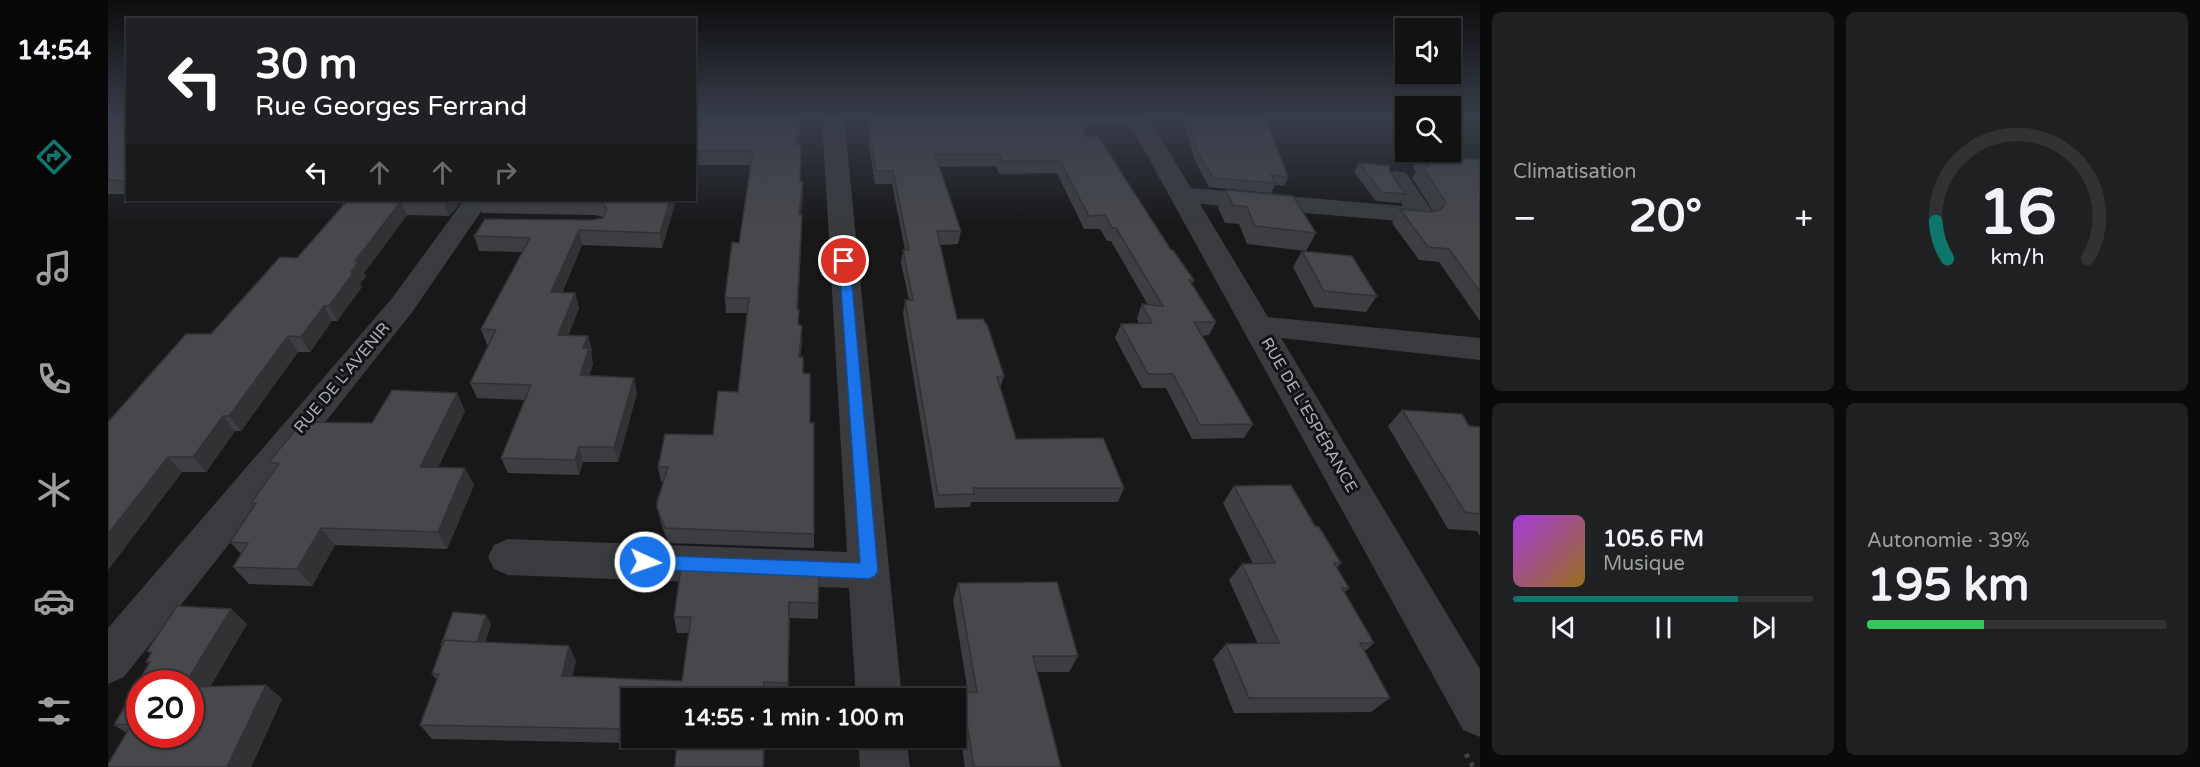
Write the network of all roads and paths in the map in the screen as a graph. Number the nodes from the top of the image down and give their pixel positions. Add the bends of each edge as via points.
1 (836, 153) edge
2 (1157, 153) edge
3 (1397, 178) edge
4 (1183, 195) junction
5 (475, 215) edge
6 (1259, 326) junction
7 (1480, 349) edge
8 (508, 556) dead end
9 (869, 571) junction
10 (108, 662) edge
11 (878, 688) edge
12 (1480, 713) edge
13 (883, 748) edge
14 (885, 767) edge

1 - 9 street
2 - 4 street, RUE DE L'ESPÉRANCE
3 - 4 street via 1422,215
4 - 6 street, RUE DE L'ESPÉRANCE
5 - 10 street, RUE DE L'AVENIR
6 - 7 street
6 - 12 street, RUE DE L'ESPÉRANCE
8 - 9 street
9 - 11 street
13 - 14 street

